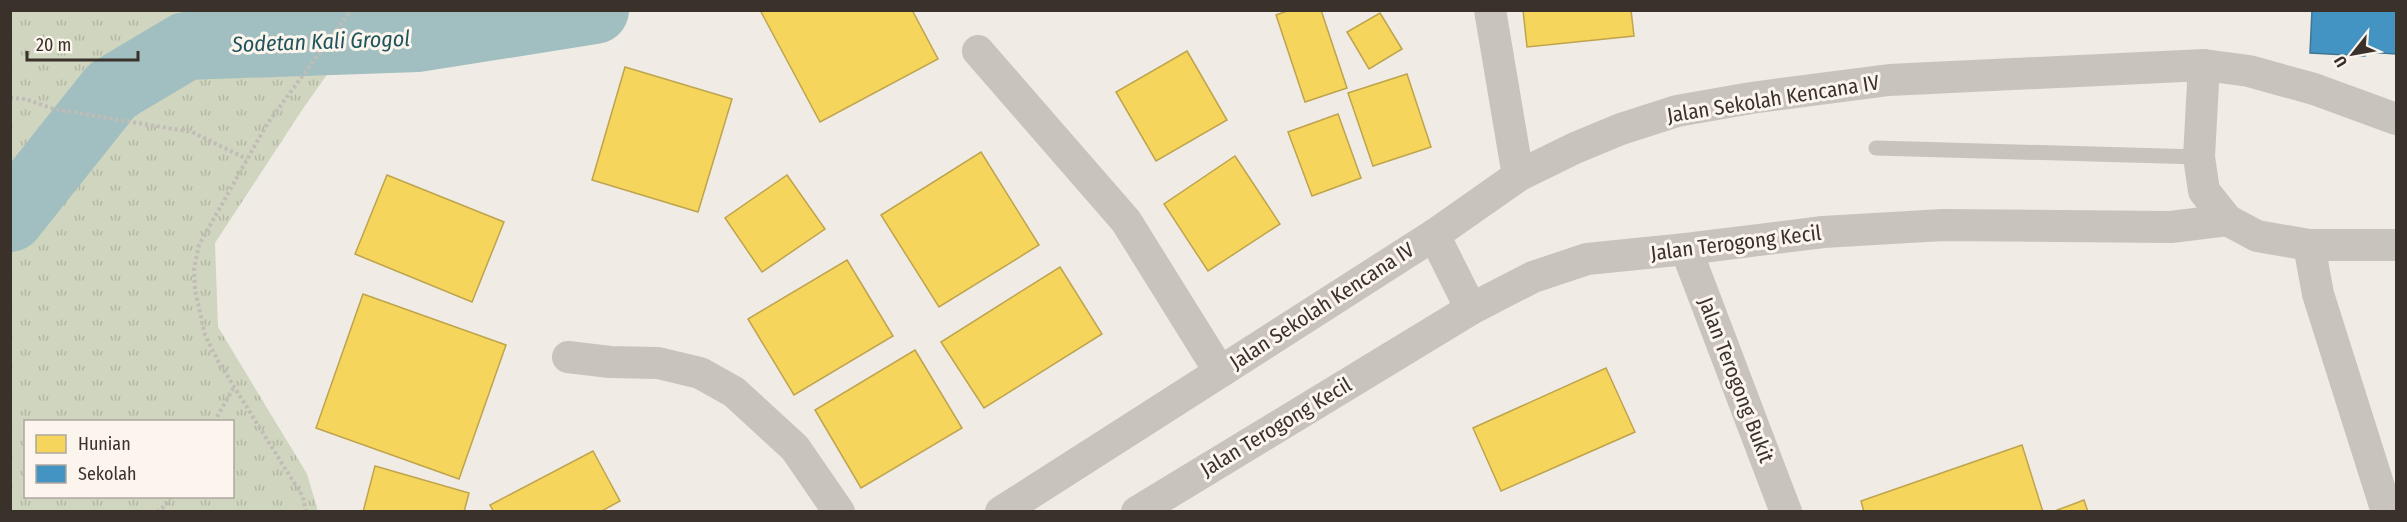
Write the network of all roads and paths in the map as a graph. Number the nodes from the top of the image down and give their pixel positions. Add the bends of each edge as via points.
1 (351, 10) edge
2 (1490, 10) edge
3 (978, 51) dead end
4 (2204, 65) junction
5 (10, 98) edge
6 (2397, 120) edge
7 (1876, 148) dead end
8 (2199, 157) junction
9 (247, 159) junction
10 (1518, 176) junction
11 (2227, 220) junction
12 (1434, 235) junction
13 (2309, 245) junction
14 (2397, 245) edge
15 (1686, 249) junction
16 (1471, 309) junction
17 (568, 357) dead end
18 (1220, 372) junction
19 (234, 387) junction
20 (215, 420) edge
21 (170, 498) edge
22 (157, 512) edge
23 (306, 512) edge
24 (839, 512) edge
25 (1001, 512) edge
26 (1137, 512) edge
27 (1786, 512) edge
28 (2387, 512) edge

1 - 9 path via 267,124
2 - 10 street
3 - 18 street via 1126,221
4 - 6 street, Jalan Sekolah Kencana IV via 2249,71 2314,89
4 - 8 street
4 - 10 street, Jalan Sekolah Kencana IV via 1908,78 1751,98 1677,111 1621,129
5 - 9 path via 192,132
7 - 8 lane
8 - 11 street via 2204,191
9 - 19 path via 199,245 194,268 196,300 205,335
10 - 12 street, Jalan Sekolah Kencana IV
11 - 13 street via 2257,236
11 - 15 street, Jalan Terogong Kecil via 2172,226 1943,225 1823,232
12 - 16 street
12 - 18 street, Jalan Sekolah Kencana IV
13 - 14 street
13 - 28 street via 2318,294
15 - 16 street, Jalan Terogong Kecil via 1587,259 1533,277
15 - 27 street, Jalan Terogong Bukit
16 - 26 street, Jalan Terogong Kecil
17 - 24 street via 658,363 700,373 734,392 795,448
18 - 25 street, Jalan Sekolah Kencana IV
19 - 20 path
19 - 23 path via 303,497
21 - 22 path

